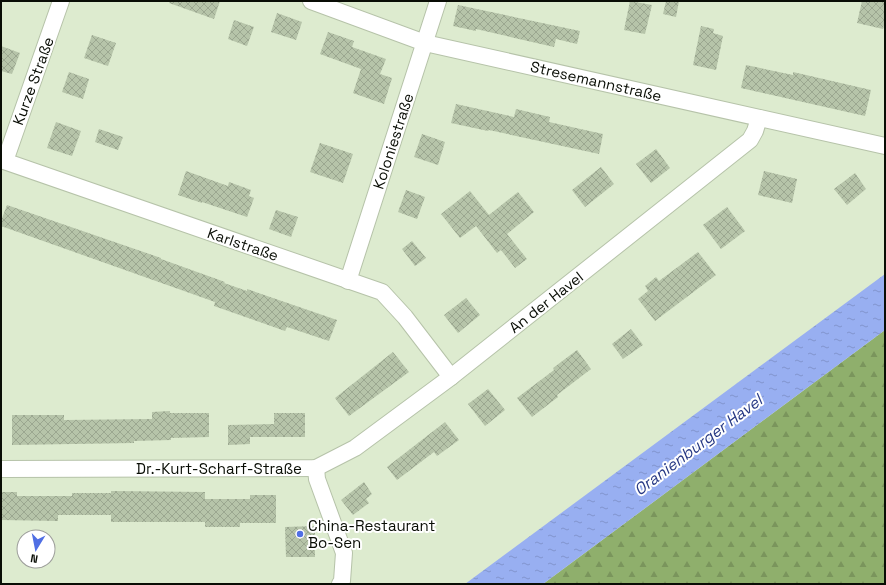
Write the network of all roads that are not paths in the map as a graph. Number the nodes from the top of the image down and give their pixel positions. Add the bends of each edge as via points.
1 (61, 1) edge
2 (311, 1) edge
3 (438, 1) edge
4 (425, 43) junction
5 (759, 118) junction
6 (885, 146) edge
7 (3, 161) edge
8 (348, 280) junction
9 (450, 377) junction
10 (316, 468) junction
11 (1, 469) edge
12 (340, 584) edge

1 - 7 street, Kurze Straße
2 - 4 street, Stresemannstraße
3 - 4 street, Koloniestraße
4 - 5 street, Stresemannstraße
4 - 8 street, Koloniestraße
5 - 6 street, Stresemannstraße
5 - 9 street, An der Havel via 756,131 750,140
7 - 8 street, Karlstraße
8 - 9 street, Karlstraße via 382,292 405,317
9 - 10 street, An der Havel via 355,448
10 - 11 street, Dr.-Kurt-Scharf-Straße
10 - 12 street, Dr.-Kurt-Scharf-Straße via 316,479 344,553

